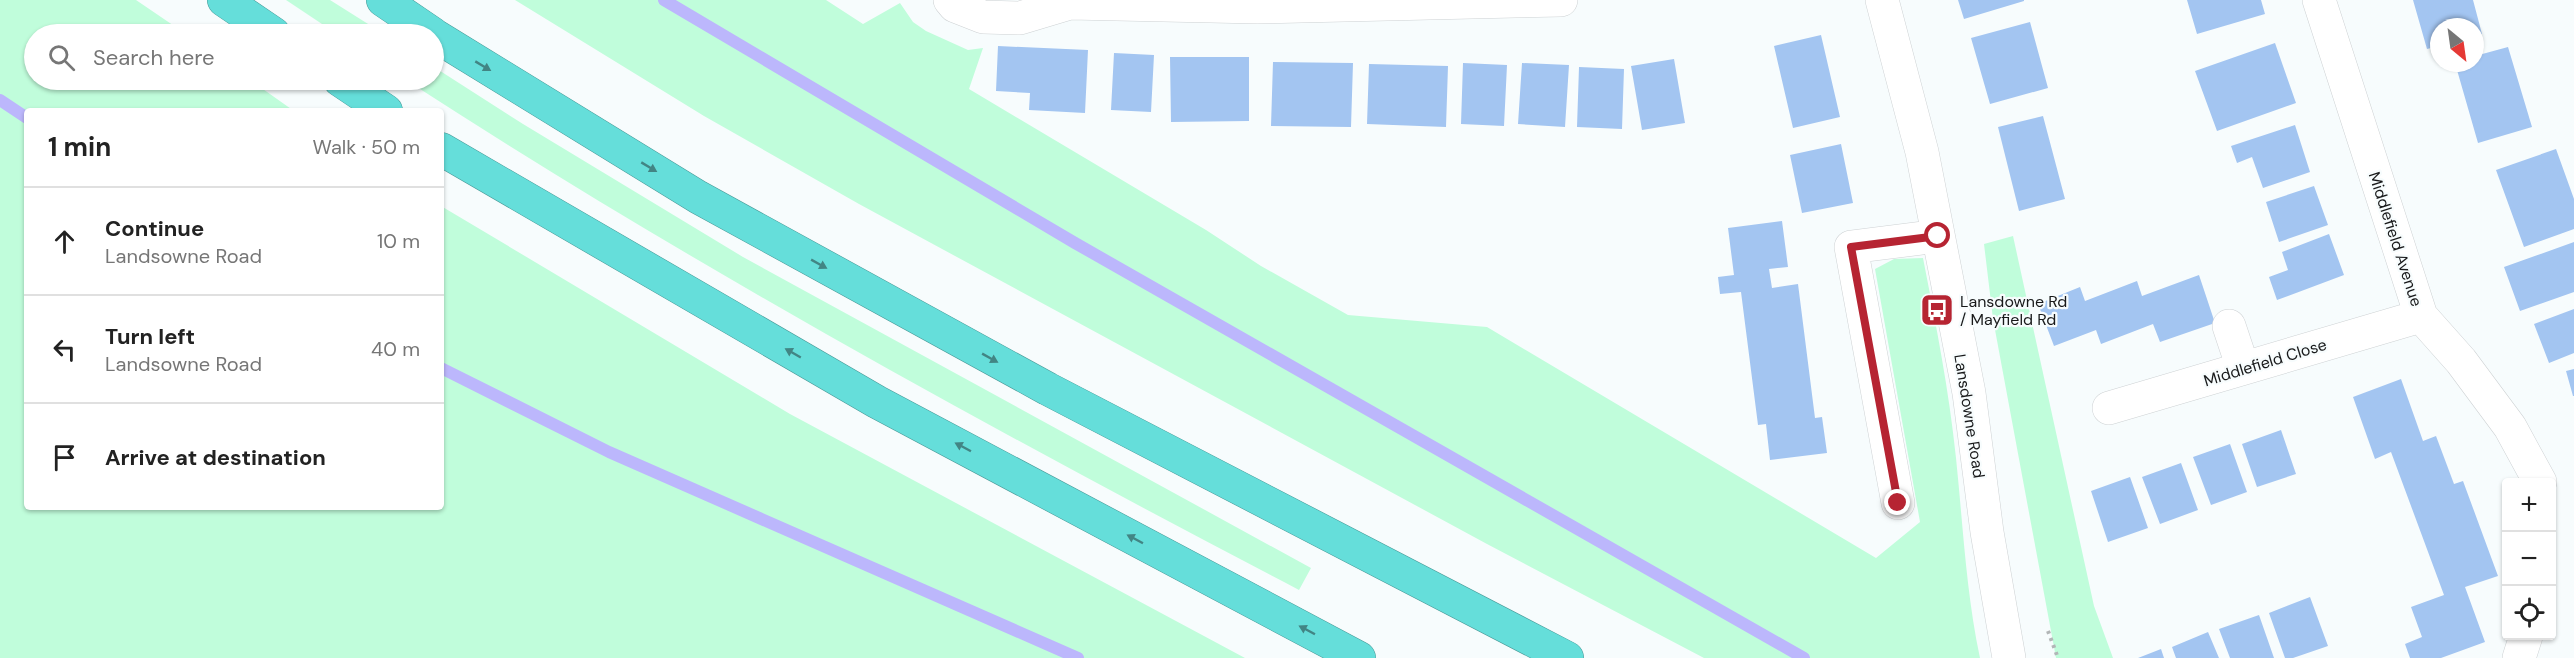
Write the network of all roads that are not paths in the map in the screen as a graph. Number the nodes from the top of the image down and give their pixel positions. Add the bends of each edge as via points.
1 (224, 0) edge
2 (383, 0) edge
3 (950, 0) edge
4 (1561, 0) edge
5 (1882, 0) edge
6 (2319, 0) edge
7 (1257, 3) edge
8 (259, 24) edge
9 (417, 24) edge
10 (444, 42) edge
11 (355, 90) edge
12 (382, 108) edge
13 (444, 151) edge
14 (1938, 236) junction
15 (2421, 316) junction
16 (2229, 326) dead end
17 (2243, 368) junction
18 (2109, 408) dead end
19 (2537, 478) edge
20 (1898, 503) dead end
21 (2525, 640) edge
22 (1359, 658) edge
23 (1567, 658) edge
24 (2009, 658) edge
25 (2519, 658) edge

1 - 8 highway
2 - 9 highway
3 - 7 street via 955,6 983,17 1020,18 1070,3
4 - 7 street
5 - 14 street, Lansdowne Road via 1922,152
6 - 15 street, Middlefield Avenue
10 -> 23 highway via 698,197 883,299 1048,389
11 - 12 highway
22 -> 13 highway via 877,402
14 - 20 street via 1851,247
14 - 24 street, Lansdowne Road via 1969,393
15 - 17 street, Middlefield Close
15 - 19 street, Middlefield Avenue via 2461,361 2510,427
16 - 17 street
17 - 18 street, Middlefield Close
21 - 25 street

